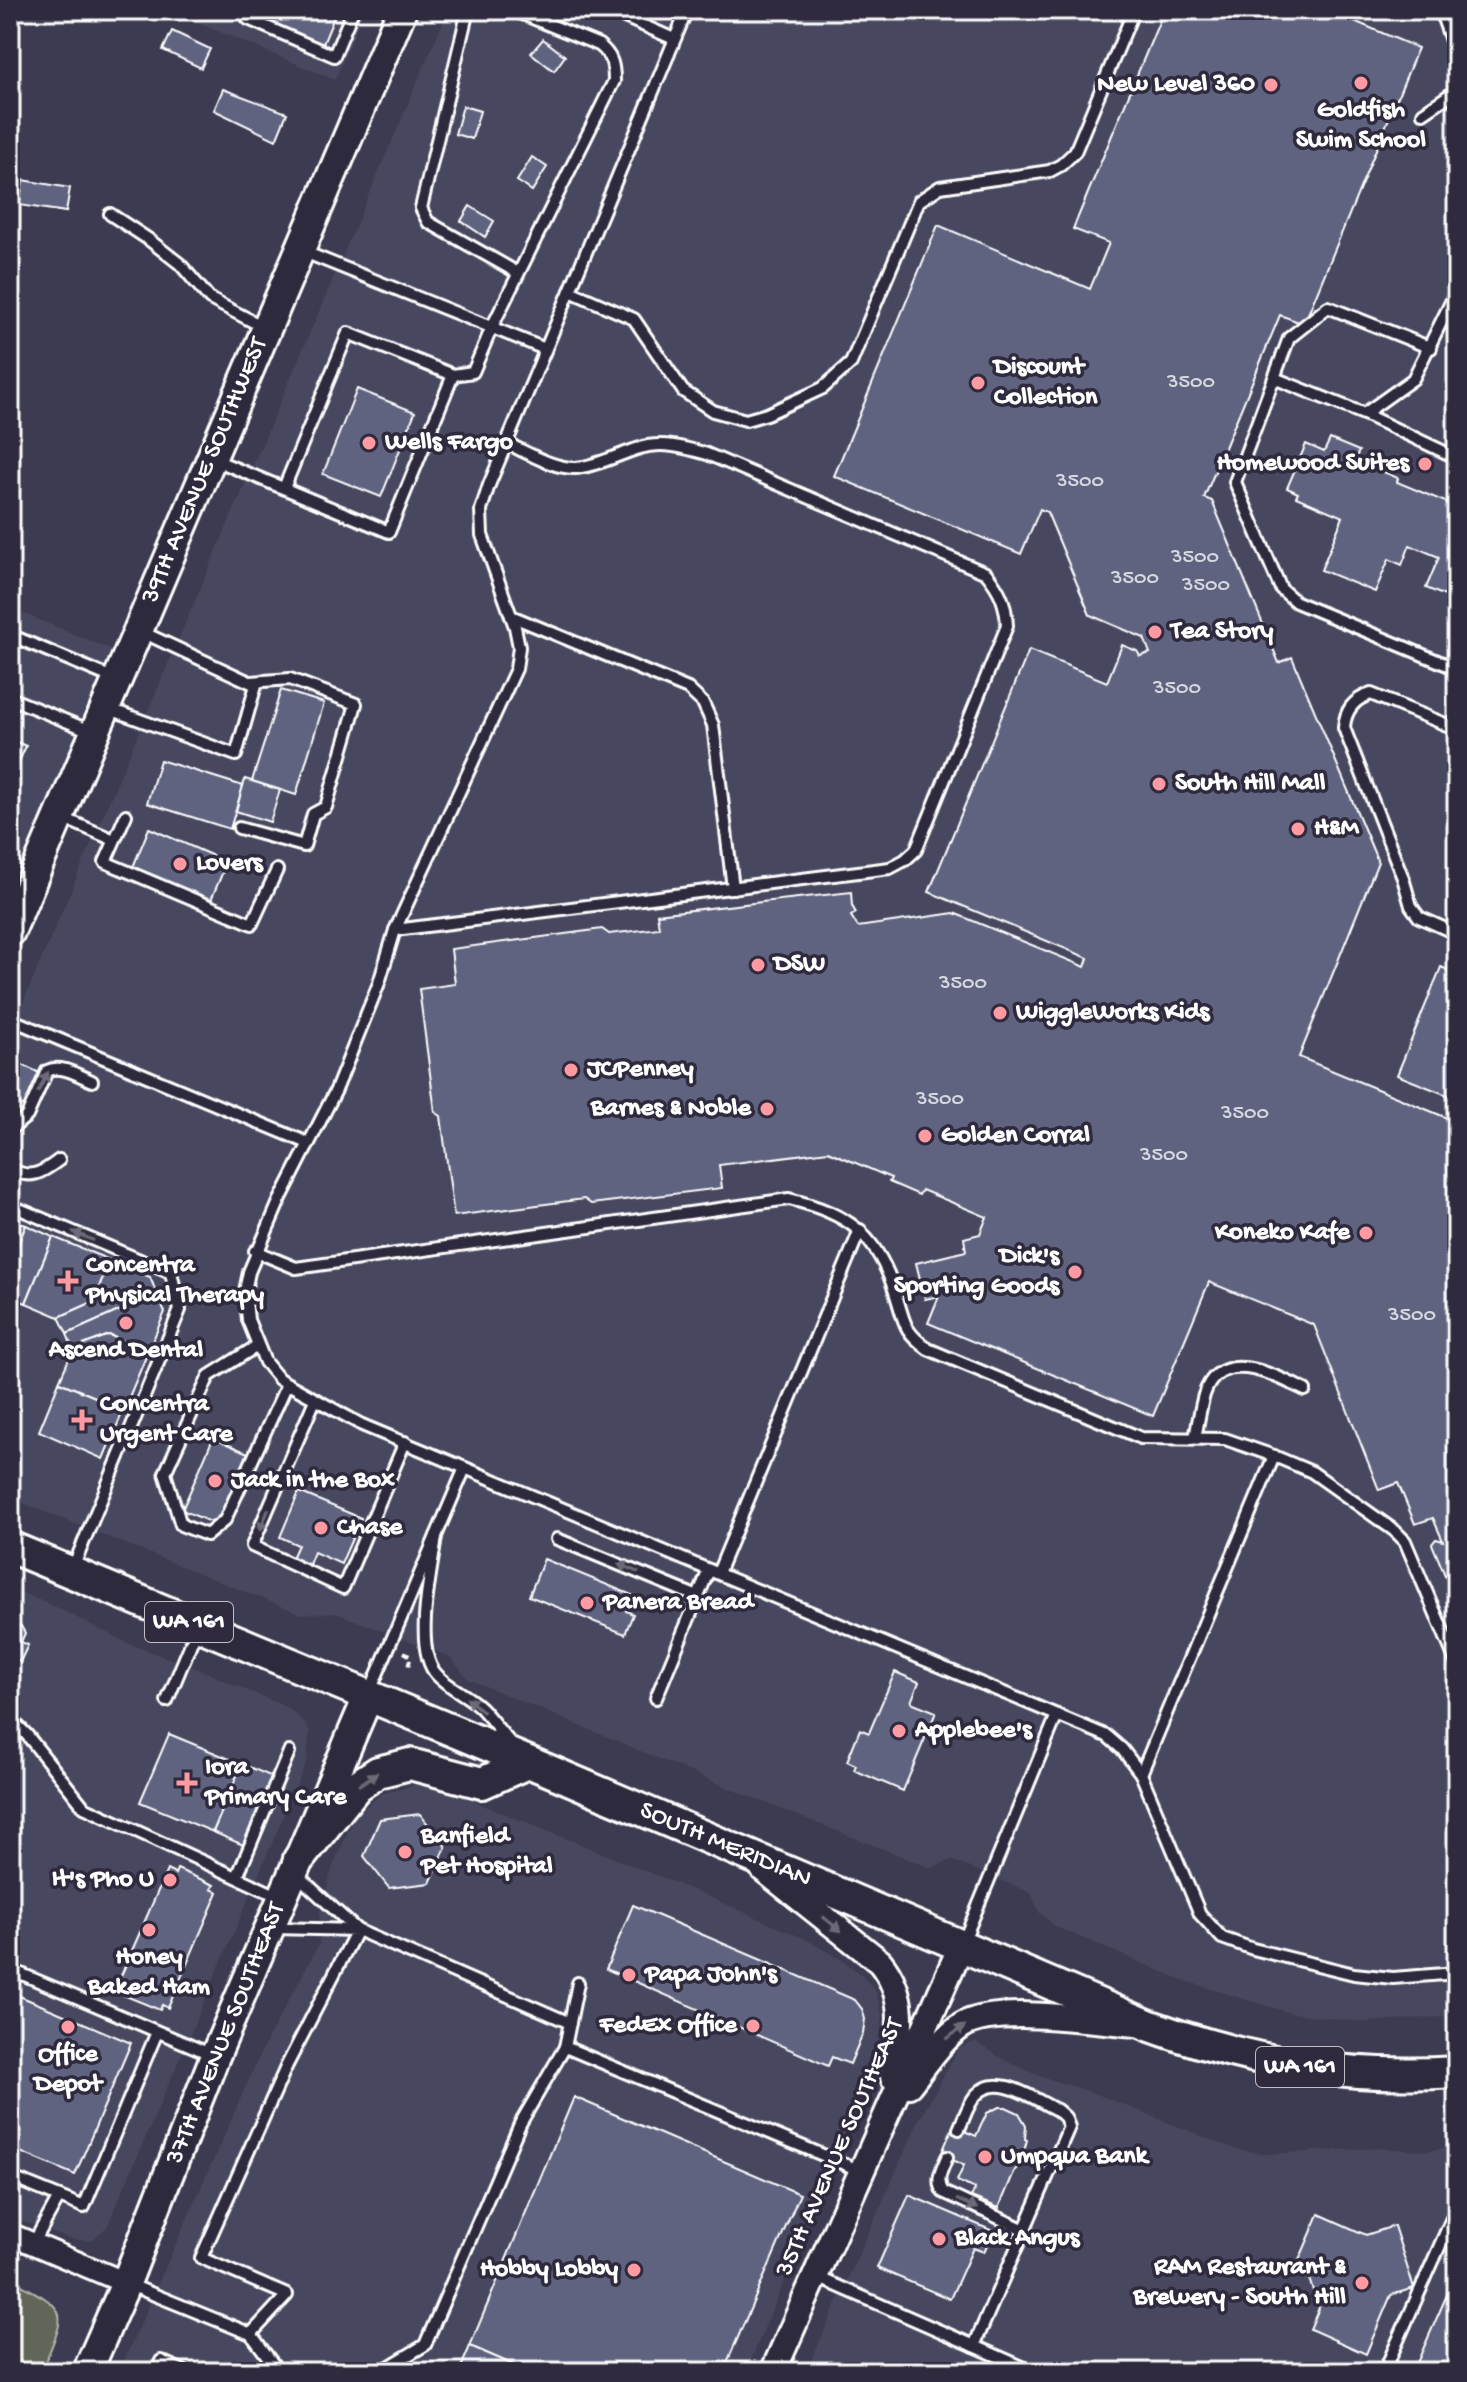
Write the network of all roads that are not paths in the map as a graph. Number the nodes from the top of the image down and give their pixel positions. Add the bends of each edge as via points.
1 (252, 10) edge
2 (353, 10) edge
3 (400, 10) edge
4 (468, 10) edge
5 (513, 10) edge
6 (618, 10) edge
7 (687, 10) edge
8 (1134, 10) edge
9 (1440, 10) edge
10 (674, 39) junction
11 (1457, 57) edge
12 (1457, 90) edge
13 (1423, 113) dead end
14 (110, 214) dead end
15 (300, 250) junction
16 (518, 273) junction
17 (1457, 290) edge
18 (570, 291) junction
19 (492, 327) junction
20 (266, 329) junction
21 (1431, 348) junction
22 (545, 349) junction
23 (453, 375) junction
24 (1274, 378) junction
25 (1364, 414) junction
26 (506, 443) junction
27 (211, 458) junction
28 (1457, 458) edge
29 (284, 488) junction
30 (511, 616) junction
31 (138, 631) junction
32 (10, 635) edge
33 (1457, 669) edge
34 (117, 680) junction
35 (251, 682) junction
36 (10, 698) edge
37 (100, 720) junction
38 (1457, 729) edge
39 (126, 815) dead end
40 (59, 816) junction
41 (239, 828) dead end
42 (114, 840) junction
43 (277, 870) dead end
44 (733, 888) junction
45 (395, 930) junction
46 (10, 932) edge
47 (1457, 934) edge
48 (10, 1019) edge
49 (92, 1081) dead end
50 (10, 1130) edge
51 (308, 1143) junction
52 (59, 1160) dead end
53 (10, 1169) edge
54 (10, 1205) edge
55 (860, 1230) junction
56 (255, 1251) junction
57 (257, 1346) junction
58 (287, 1384) junction
59 (1305, 1390) dead end
60 (315, 1400) junction
61 (1195, 1438) junction
62 (405, 1442) junction
63 (1274, 1456) junction
64 (465, 1468) junction
65 (436, 1536) junction
66 (557, 1539) dead end
67 (10, 1547) edge
68 (714, 1571) junction
69 (71, 1573) junction
70 (698, 1597) junction
71 (198, 1626) junction
72 (1457, 1664) edge
73 (368, 1697) junction
74 (656, 1698) dead end
75 (167, 1701) dead end
76 (1057, 1715) junction
77 (10, 1718) edge
78 (289, 1752) dead end
79 (527, 1763) junction
80 (1141, 1774) junction
81 (749, 1857) junction
82 (296, 1865) junction
83 (237, 1877) junction
84 (282, 1898) junction
85 (270, 1928) junction
86 (357, 1930) junction
87 (961, 1946) junction
88 (10, 1969) edge
89 (1457, 1973) edge
90 (578, 1983) dead end
91 (570, 2023) junction
92 (1148, 2025) junction
93 (157, 2032) junction
94 (565, 2047) junction
95 (215, 2056) junction
96 (1457, 2072) edge
97 (887, 2111) junction
98 (959, 2129) dead end
99 (947, 2157) dead end
100 (861, 2171) junction
101 (10, 2177) edge
102 (59, 2197) junction
103 (1457, 2207) edge
104 (1025, 2230) junction
105 (10, 2234) edge
106 (33, 2244) junction
107 (815, 2277) junction
108 (126, 2283) junction
109 (251, 2334) junction
110 (974, 2346) junction
111 (87, 2372) edge
112 (157, 2372) edge
113 (186, 2372) edge
114 (279, 2372) edge
115 (380, 2372) edge
116 (773, 2372) edge
117 (1034, 2372) edge
118 (1384, 2372) edge

1 - 2 lane via 248,19 334,56
3 - 15 main road, 39TH AVENUE SOUTHWEST
4 - 16 lane via 421,208 428,222
5 - 16 lane via 599,45 614,69 614,81
6 - 10 lane
7 - 10 lane
8 - 18 lane via 1075,152 1061,165 940,187 919,201 851,363 823,388 746,420 713,411 683,391 634,319
9 - 11 lane
10 - 18 lane
12 - 13 lane
14 - 20 lane via 180,264 210,299
15 - 19 lane
15 - 20 main road, 39TH AVENUE SOUTHWEST
16 - 19 lane
17 - 21 lane
18 - 22 lane
19 - 22 lane
19 - 23 lane via 473,372
20 - 27 main road, 39TH AVENUE SOUTHWEST
21 - 24 lane via 1328,307 1289,338
21 - 25 lane via 1413,379
22 - 26 lane
23 - 29 lane via 348,333
23 - 29 lane via 389,532
24 - 25 lane
24 - 33 lane via 1235,482 1281,589 1296,602
25 - 28 lane
26 - 30 lane via 481,510 482,535
26 - 44 lane via 574,468 644,446 707,454 967,563 986,573 1000,590 1007,609 1004,638 916,850 890,868
27 - 29 lane
27 - 31 main road, 39TH AVENUE SOUTHWEST
30 - 44 lane via 688,689 703,703 713,725
30 - 45 lane via 519,647 516,669
31 - 34 main road, 39TH AVENUE SOUTHWEST
31 - 35 lane
32 - 34 lane
34 - 37 main road, 39TH AVENUE SOUTHWEST
35 - 37 lane via 256,685 236,755
35 - 41 lane via 290,679 356,704 326,807 313,814 304,846
36 - 37 lane
37 - 40 main road, 39TH AVENUE SOUTHWEST
38 - 47 lane via 1371,694 1349,708 1344,728 1411,906 1419,917
39 - 42 lane
40 - 42 lane
40 - 46 main road, 39TH AVENUE SOUTHWEST
42 - 43 lane via 105,862 252,924
44 - 45 lane
45 - 51 lane via 356,1042
48 - 51 lane
50 -> 49 lane via 27,1116 47,1071 58,1067
51 - 56 lane
52 - 53 lane via 39,1175
69 -> 54 lane via 180,1310 171,1273
55 - 56 lane via 823,1208 789,1199 296,1268
55 - 61 lane via 884,1265 910,1336 928,1349 1141,1438
55 - 68 lane
56 - 57 lane via 245,1291
57 - 58 lane
57 - 58 lane via 209,1376 165,1473 181,1525 207,1535 225,1520
58 - 60 lane
59 - 61 lane via 1265,1372 1235,1366 1215,1377 1205,1393
60 - 62 lane
60 -> 62 lane via 252,1546 343,1588
61 - 63 lane via 1225,1439
62 - 64 lane
63 - 72 lane via 1312,1472 1405,1541
63 - 80 lane
64 - 65 lane
64 - 68 lane
65 - 73 lane
79 -> 65 lane via 480,1707 435,1674 429,1662 424,1628
70 -> 66 lane
67 - 69 main road, SOUTH MERIDIAN / WA 161
68 - 70 lane
68 - 76 lane
69 - 71 main road, SOUTH MERIDIAN / WA 161
70 - 74 lane
71 - 73 main road, SOUTH MERIDIAN / WA 161
71 - 75 lane
73 - 79 main road, SOUTH MERIDIAN / WA 161
73 - 82 main road, 37TH AVENUE SOUTHEAST
76 - 80 lane via 1107,1736
76 - 87 lane
77 - 83 lane via 84,1807
78 - 83 lane
79 - 81 main road, SOUTH MERIDIAN / WA 161
82 -> 79 main road via 357,1786 378,1772 410,1764 482,1783
80 - 89 lane via 1200,1914 1222,1938 1354,1974 1393,1978
81 - 87 main road, SOUTH MERIDIAN / WA 161
81 -> 97 street via 880,1962 895,1984 902,2016
82 - 84 main road, 37TH AVENUE SOUTHEAST
82 - 86 lane
83 - 84 lane
84 - 85 main road, 37TH AVENUE SOUTHEAST
85 - 86 lane
85 - 95 main road, 37TH AVENUE SOUTHEAST
86 - 91 lane
86 - 109 lane via 287,2065 201,2258 287,2295
87 - 92 main road, SOUTH MERIDIAN / WA 161
87 - 97 street, 35TH AVENUE SOUTHEAST
88 - 93 lane
90 - 91 lane
91 - 94 lane
92 - 96 main road, SOUTH MERIDIAN / WA 161 via 1214,2048 1305,2068 1376,2075
97 -> 92 street via 946,2038 979,2019 1013,2015
93 - 95 lane
93 - 102 lane via 84,2207
94 - 100 lane
94 - 115 lane via 520,2124 425,2345
95 - 108 main road, 37TH AVENUE SOUTHEAST
97 - 100 street, 35TH AVENUE SOUTHEAST
98 - 104 lane via 977,2094 999,2085 1062,2113 1068,2121 1069,2132
99 -> 104 lane via 939,2175 943,2192
100 - 107 street, 35TH AVENUE SOUTHEAST
101 - 102 lane
102 - 106 lane
103 - 118 lane
104 - 110 lane
105 - 106 street
106 - 108 street
107 - 110 lane
107 - 116 street, 35TH AVENUE SOUTHEAST
108 - 109 lane
108 - 111 main road, 37TH AVENUE SOUTHEAST
109 - 114 lane
110 - 117 lane
112 - 113 lane via 161,2361

